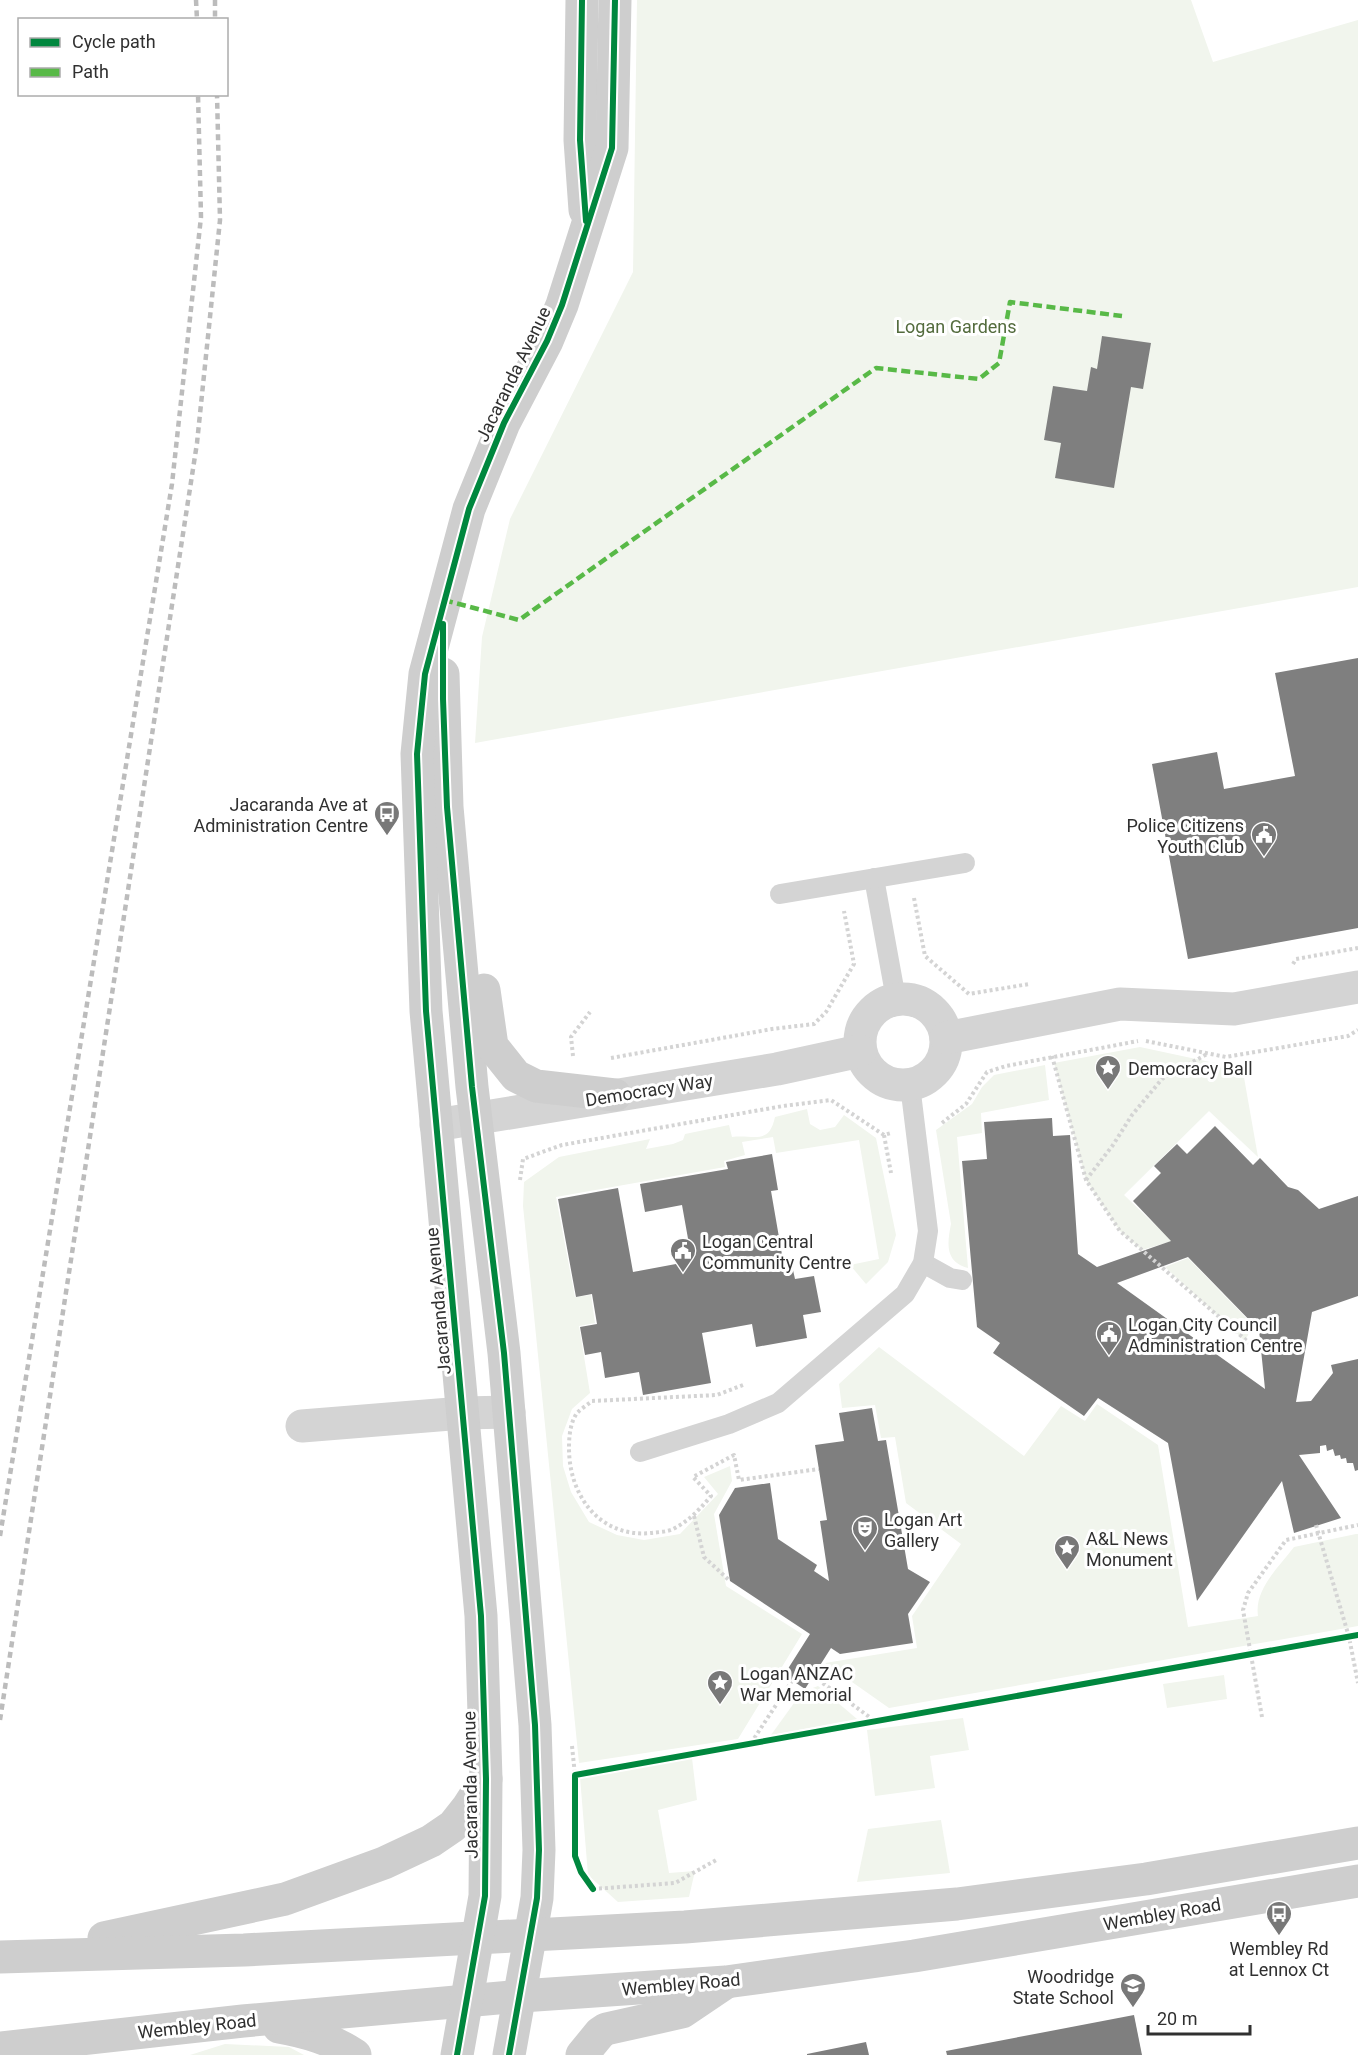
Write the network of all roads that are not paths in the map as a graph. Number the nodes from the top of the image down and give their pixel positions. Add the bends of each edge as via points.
1 (582, 0) edge
2 (615, 0) edge
3 (587, 230) junction
4 (444, 600) junction
5 (447, 807) junction
6 (965, 863) dead end
7 (874, 878) junction
8 (780, 894) dead end
9 (1358, 987) edge
10 (896, 999) junction
11 (946, 1038) junction
12 (860, 1051) junction
13 (909, 1085) junction
14 (615, 1095) junction
15 (475, 1120) junction
16 (436, 1125) junction
17 (923, 1263) junction
18 (962, 1280) dead end
19 (509, 1412) junction
20 (463, 1413) junction
21 (302, 1426) dead end
22 (640, 1452) dead end
23 (486, 1779) junction
24 (1358, 1843) edge
25 (1358, 1881) edge
26 (532, 1934) junction
27 (478, 1938) junction
28 (13, 1956) edge
29 (726, 1982) junction
30 (520, 1996) junction
31 (467, 2001) junction
32 (243, 2021) junction
33 (0, 2048) edge
34 (355, 2055) edge
35 (457, 2055) edge
36 (509, 2055) edge
37 (582, 2055) edge

1 - 3 street, Jacaranda Avenue via 580,140
2 - 3 street, Jacaranda Avenue via 612,148
3 - 4 street, Jacaranda Avenue via 547,341 484,470
4 - 5 street, Jacaranda Avenue
4 - 16 street, Jacaranda Avenue via 425,674 417,754 426,1011
5 - 14 street via 472,880 492,1046 516,1076 536,1086
5 - 15 street, Jacaranda Avenue
6 - 7 lane
7 - 8 lane
7 - 10 lane
9 - 11 street via 1234,1010 1120,1004
10 - 11 street via 910,999 935,1012
10 - 12 street via 871,1012 859,1037
11 - 13 street via 941,1064 922,1082
12 - 13 street via 865,1064 884,1082
12 - 14 street, Democracy Way via 777,1069
13 - 17 lane via 928,1231
14 - 15 street, Democracy Way
15 - 16 street, Democracy Way
15 - 19 street, Jacaranda Avenue
16 - 20 street, Jacaranda Avenue
17 - 18 lane
17 - 22 lane via 905,1294 778,1403 729,1424
19 - 20 street
19 - 26 street, Jacaranda Avenue via 535,1725 539,1850
20 - 21 street
20 - 23 street, Jacaranda Avenue via 481,1616
23 - 27 street, Jacaranda Avenue via 485,1896
23 - 28 street via 453,1826 384,1863 285,1899
24 - 26 street, Wembley Road via 1146,1879 957,1904 685,1927
25 - 29 street, Wembley Road via 914,1956
26 - 27 street, Wembley Road
26 - 30 street, Jacaranda Avenue
27 - 28 street, Wembley Road
27 - 31 street, Jacaranda Avenue
29 - 30 street, Wembley Road
29 - 37 street via 682,2012 600,2033
30 - 31 street, Wembley Road
30 - 36 street, Jacaranda Avenue
31 - 32 street, Wembley Road
31 - 35 street, Jacaranda Avenue
32 - 33 street, Wembley Road
32 - 34 street via 308,2032

